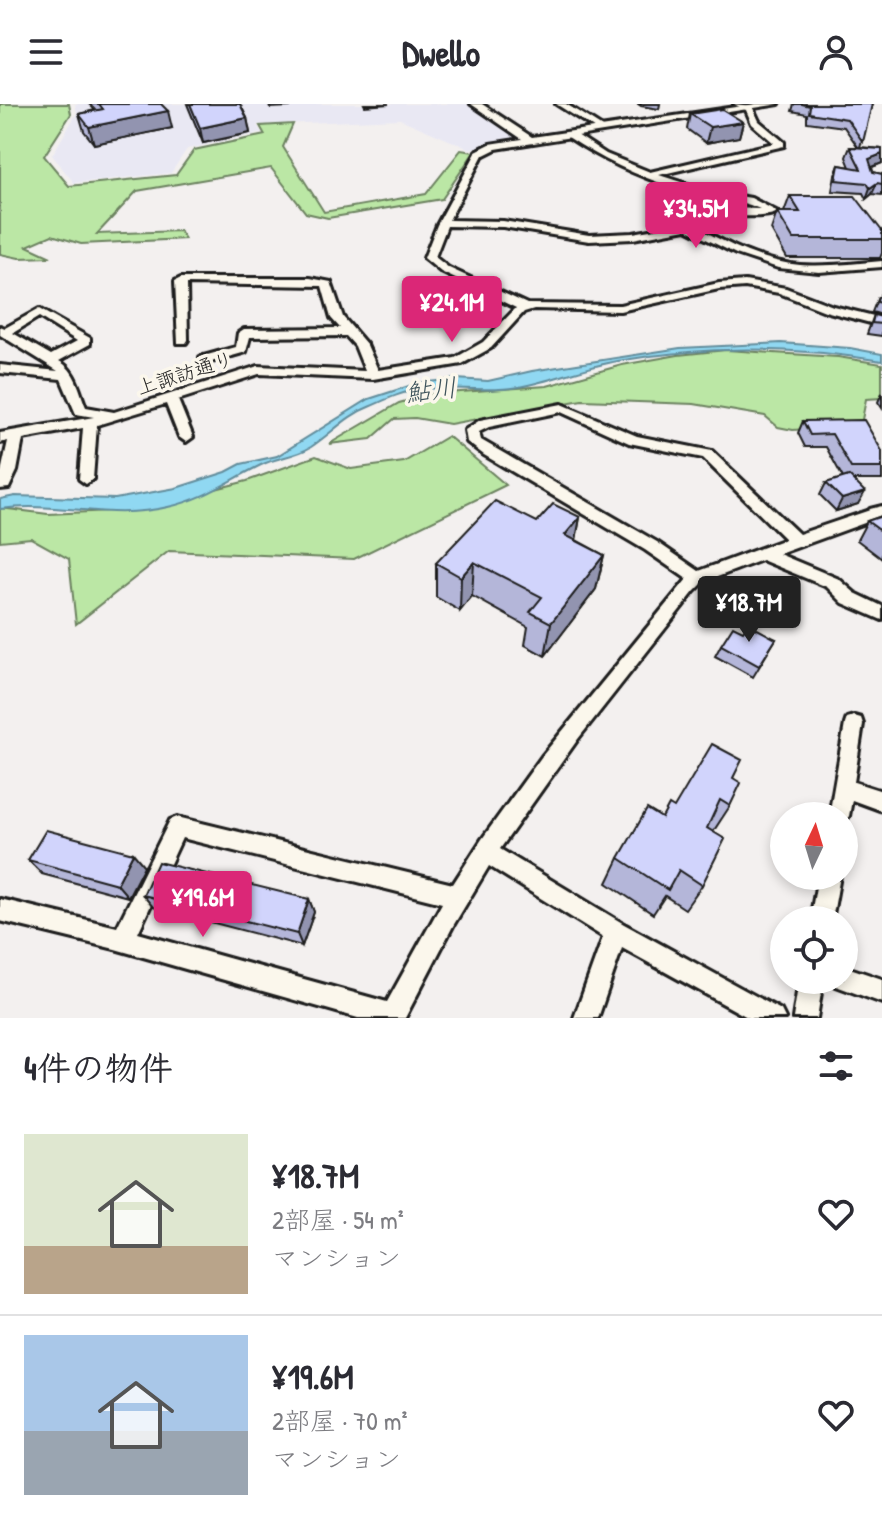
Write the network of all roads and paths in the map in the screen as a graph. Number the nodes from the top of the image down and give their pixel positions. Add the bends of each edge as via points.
1 (476, 104) edge
2 (560, 104) edge
3 (738, 104) edge
4 (765, 104) edge
5 (774, 104) edge
6 (749, 108) junction
7 (603, 130) junction
8 (571, 135) junction
9 (530, 140) junction
10 (480, 153) joint
11 (652, 174) junction
12 (445, 223) junction
13 (687, 226) junction
14 (882, 264) edge
15 (748, 270) junction
16 (526, 308) junction
17 (882, 322) edge
18 (3, 331) edge
19 (350, 332) junction
20 (182, 340) dead end
21 (53, 359) junction
22 (204, 360) dead end
23 (0, 369) edge
24 (373, 375) junction
25 (68, 376) junction
26 (171, 399) junction
27 (117, 416) junction
28 (90, 422) junction
29 (8, 437) edge
30 (186, 437) dead end
31 (86, 479) dead end
32 (0, 484) edge
33 (879, 513) edge
34 (795, 540) junction
35 (762, 553) junction
36 (698, 578) junction
37 (882, 613) edge
38 (854, 724) dead end
39 (843, 788) junction
40 (882, 801) edge
41 (841, 802) edge
42 (486, 852) junction
43 (457, 896) junction
44 (0, 910) edge
45 (616, 932) junction
46 (123, 940) junction
47 (858, 983) edge
48 (882, 991) edge
49 (809, 994) edge
50 (392, 1017) edge
51 (586, 1018) edge
52 (773, 1018) edge
53 (805, 1018) edge

1 - 9 street
2 - 7 street
3 - 6 street
4 - 5 street
4 - 6 street
6 - 7 street
6 - 11 street via 755,122 781,144
7 - 8 street
8 - 9 street
8 - 11 street via 603,156
9 - 10 street
10 - 12 street
11 - 13 street via 773,212 703,208 667,214
12 - 13 street via 503,224 589,238
12 - 16 street via 431,244 429,258
13 - 15 street via 727,248
14 - 15 street
15 - 16 street via 710,287 620,308
15 - 17 street via 829,309
16 - 24 street, 上諏訪通り via 468,357
18 - 21 street
18 - 21 street via 39,312 86,341
19 - 20 street via 337,318 327,284 181,281
19 - 22 street via 244,333 242,349
19 - 24 street
21 - 25 street
23 - 25 street
24 - 26 street, 上諏訪通り via 258,370
25 - 27 street via 81,411
26 - 27 street, 上諏訪通り
26 - 30 street
27 - 28 street, 上諏訪通り
28 - 29 street, 上諏訪通り
28 - 31 street
29 - 32 street via 10,471
33 - 34 street
34 - 35 street
34 - 36 street via 707,454 634,440 562,408 472,430 474,442 489,452
35 - 36 street
35 - 37 street via 833,583 849,598
36 - 42 street via 606,688
38 - 39 street
39 - 40 street
39 - 41 street
42 - 43 street
42 - 45 street
43 - 46 street via 177,827
43 - 50 street
44 - 46 street
45 - 51 street
45 - 52 street
46 - 50 street
47 - 48 street
49 - 53 street

